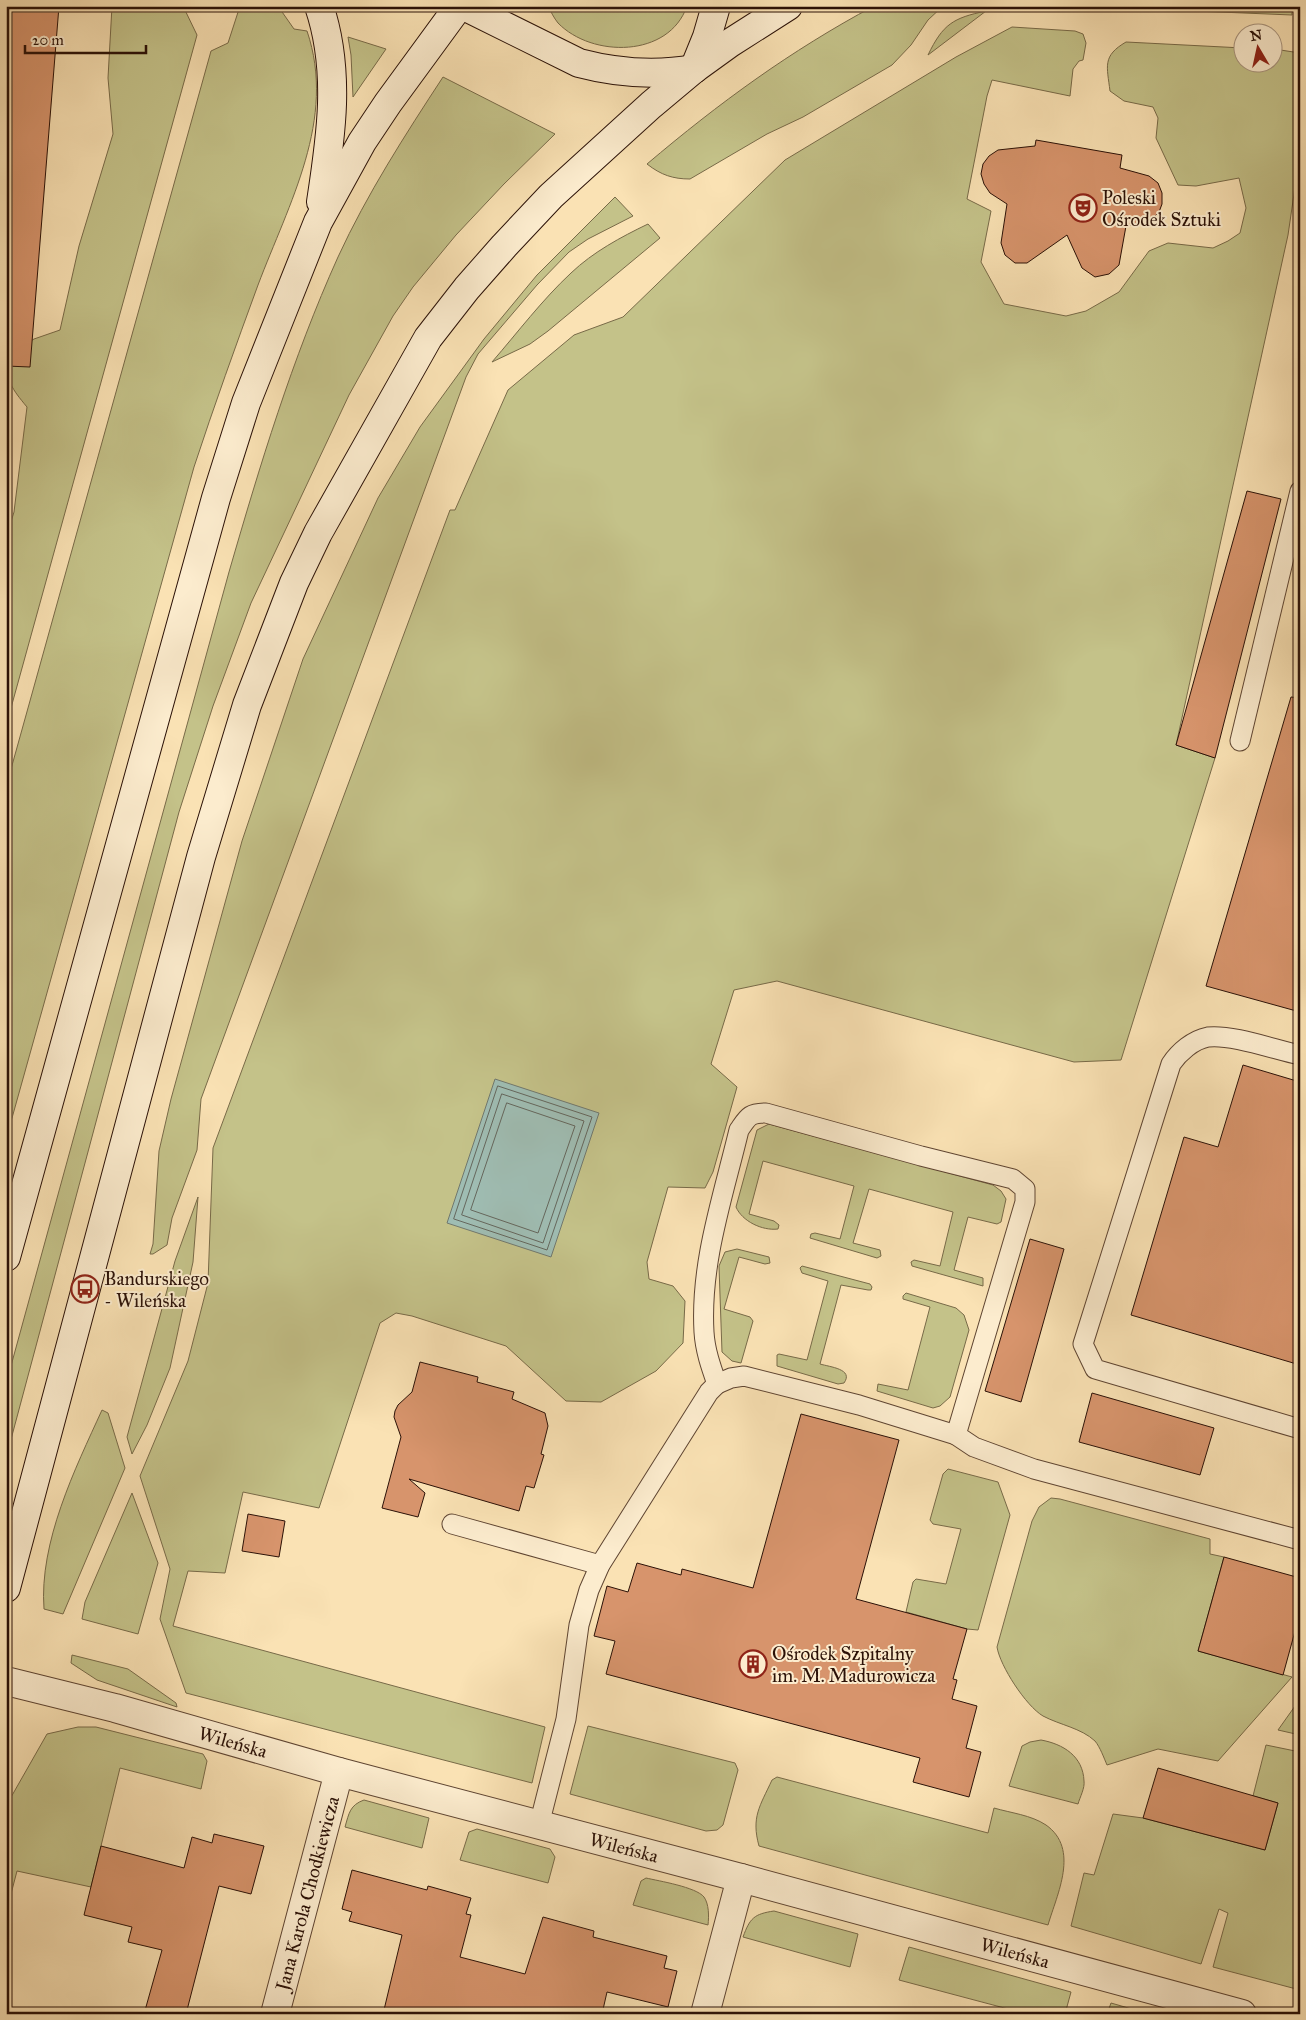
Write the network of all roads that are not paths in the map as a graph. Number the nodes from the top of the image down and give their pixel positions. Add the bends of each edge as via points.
1 (318, 6) edge
2 (459, 6) edge
3 (464, 6) edge
4 (716, 6) edge
5 (788, 6) edge
6 (694, 70) junction
7 (318, 222) junction
8 (1300, 491) edge
9 (1240, 741) dead end
10 (1300, 1055) edge
11 (6, 1257) edge
12 (717, 1384) junction
13 (1300, 1429) edge
14 (956, 1435) junction
15 (452, 1524) dead end
16 (1300, 1540) edge
17 (600, 1564) junction
18 (6, 1588) edge
19 (6, 1681) edge
20 (339, 1772) junction
21 (539, 1825) junction
22 (741, 1878) junction
23 (275, 2014) edge
24 (705, 2014) edge
25 (1242, 2014) edge

1 - 7 main road via 326,29 333,88 332,130
2 - 7 main road via 362,142
3 - 6 main road via 591,66 642,74
4 - 6 main road
5 - 6 main road via 730,42
6 - 18 main road via 551,196 467,288 433,331 355,465 294,584 248,705 201,857
7 - 11 main road via 246,403 216,498
8 - 9 lane
10 - 13 lane via 1223,1037 1206,1037 1178,1053 1171,1064 1083,1344 1095,1369
12 - 14 lane via 744,1376 859,1404
12 - 14 lane via 707,1355 704,1333 706,1263 739,1130 748,1116 766,1112 1013,1179 1025,1189 1025,1202
12 - 17 lane
14 - 16 lane via 974,1447 1034,1469
15 - 17 lane
17 - 21 lane via 588,1590 579,1625 566,1719
19 - 20 main road, Wileńska via 115,1708
20 - 21 main road, Wileńska
20 - 23 main road, Jana Karola Chodkiewicza
21 - 22 main road, Wileńska
22 - 24 main road
22 - 25 main road, Wileńska

